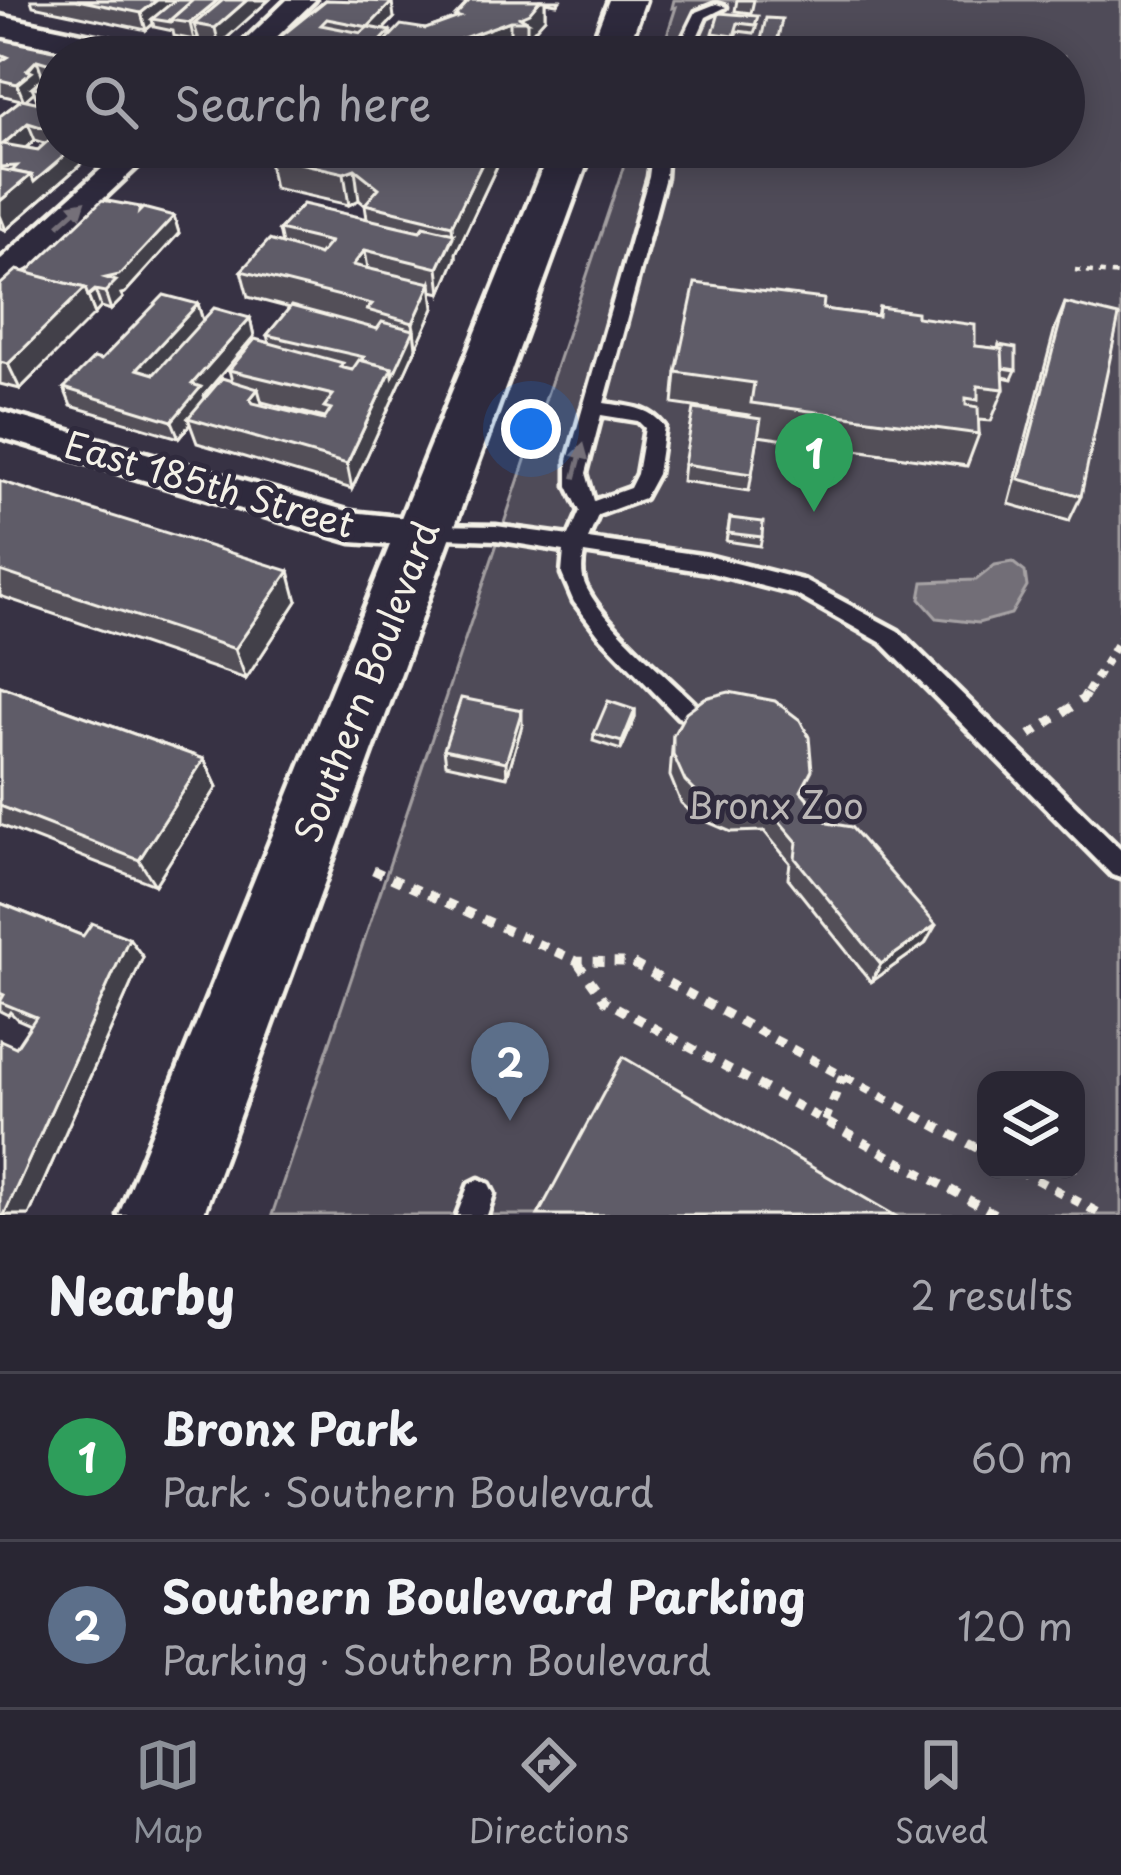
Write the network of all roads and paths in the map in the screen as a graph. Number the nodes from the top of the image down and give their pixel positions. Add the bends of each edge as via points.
1 (302, 0) edge
2 (627, 0) edge
3 (720, 7) dead end
4 (0, 26) edge
5 (48, 36) edge
6 (263, 36) edge
7 (614, 36) edge
8 (691, 36) edge
9 (120, 168) edge
10 (564, 168) edge
11 (658, 168) edge
12 (1075, 270) dead end
13 (1121, 275) edge
14 (0, 278) edge
15 (594, 407) junction
16 (0, 424) edge
17 (590, 510) junction
18 (422, 532) junction
19 (576, 545) junction
20 (1121, 637) edge
21 (686, 710) edge
22 (1005, 752) junction
23 (1121, 867) edge
24 (373, 871) dead end
25 (577, 962) junction
26 (843, 1076) junction
27 (825, 1121) junction
28 (977, 1148) edge
29 (1035, 1179) edge
30 (160, 1215) edge
31 (997, 1215) edge
32 (1103, 1215) edge

1 - 6 street
2 - 7 main road
3 - 8 lane via 701,16
4 - 5 street
14 -> 9 street
10 - 18 main road, Southern Boulevard
11 - 15 lane
12 - 13 path
17 -> 15 lane via 573,477
15 - 17 lane via 655,426 637,493
16 - 18 street, East 185th Street via 351,527
17 - 19 lane
18 - 19 lane
18 - 30 main road, Southern Boulevard
19 - 21 lane via 572,579 590,607
19 - 22 lane via 709,564 803,588 890,638
20 - 22 path via 1083,699
22 - 23 lane
24 - 25 path
25 - 26 path via 630,962
25 - 27 path via 605,1001
26 - 27 path
26 - 28 path
27 - 31 path
29 - 32 path

